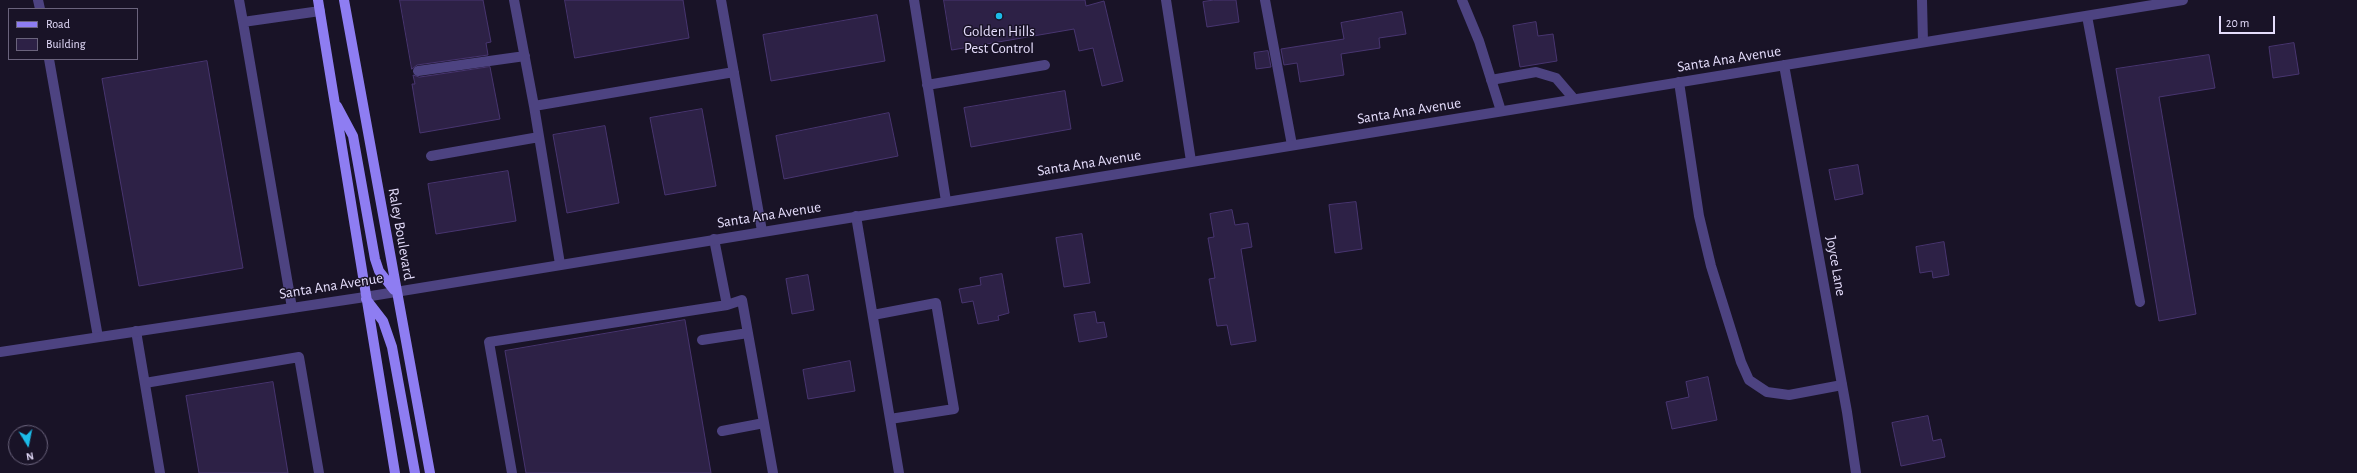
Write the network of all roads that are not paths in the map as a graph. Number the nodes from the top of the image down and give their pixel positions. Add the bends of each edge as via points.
1 (239, 0) edge
2 (318, 0) edge
3 (344, 0) edge
4 (514, 0) edge
5 (721, 0) edge
6 (914, 0) edge
7 (1166, 0) edge
8 (1265, 0) edge
9 (1462, 0) edge
10 (1922, 0) edge
11 (2183, 0) edge
12 (320, 11) junction
13 (2087, 16) junction
14 (243, 22) junction
15 (1923, 42) junction
16 (525, 56) junction
17 (48, 60) edge
18 (1045, 65) dead end
19 (1784, 65) junction
20 (418, 72) dead end
21 (734, 72) junction
22 (1492, 80) junction
23 (1679, 82) junction
24 (927, 85) junction
25 (333, 99) junction
26 (1574, 99) junction
27 (534, 106) junction
28 (1501, 111) junction
29 (539, 137) junction
30 (1292, 145) junction
31 (432, 156) dead end
32 (1191, 161) junction
33 (946, 201) junction
34 (856, 216) junction
35 (762, 231) junction
36 (714, 239) junction
37 (560, 264) junction
38 (396, 291) junction
39 (365, 297) junction
40 (2140, 302) dead end
41 (727, 305) junction
42 (292, 308) junction
43 (873, 315) junction
44 (136, 331) junction
45 (748, 333) junction
46 (98, 337) junction
47 (702, 340) dead end
48 (0, 352) edge
49 (145, 383) junction
50 (1842, 385) junction
51 (890, 419) junction
52 (764, 423) junction
53 (722, 431) dead end
54 (160, 473) edge
55 (319, 473) edge
56 (395, 473) edge
57 (415, 473) edge
58 (430, 473) edge
59 (512, 473) edge
60 (773, 473) edge
61 (899, 473) edge
62 (1856, 473) edge

1 - 14 street
2 - 12 street
3 - 38 street, Raley Boulevard
4 - 16 street
5 - 21 street
6 - 24 street
7 - 32 street
8 - 30 street
9 - 22 street
10 - 15 street
11 - 13 street, Santa Ana Avenue
12 - 14 street
12 - 25 street
13 - 15 street, Santa Ana Avenue
13 - 40 street
14 - 42 street
15 - 19 street, Santa Ana Avenue
16 - 20 street
16 - 27 street
17 - 46 street
18 - 24 street
19 - 23 street, Santa Ana Avenue
19 - 50 street, Joyce Lane
21 - 27 street
21 - 35 street
22 - 26 street via 1536,72 1556,78
22 - 28 street
23 - 26 street, Santa Ana Avenue
23 - 50 street via 1704,237 1741,362 1749,380 1767,392 1789,395
24 - 33 street
25 - 38 street via 353,136 375,259 379,271
25 - 39 street
26 - 28 street, Santa Ana Avenue
27 - 29 street
28 - 30 street, Santa Ana Avenue
29 - 31 street
29 - 37 street
30 - 32 street, Santa Ana Avenue
32 - 33 street, Santa Ana Avenue
33 - 34 street, Santa Ana Avenue
34 - 35 street, Santa Ana Avenue
34 - 43 street
35 - 36 street, Santa Ana Avenue
36 - 37 street, Santa Ana Avenue
36 - 41 street
37 - 38 street, Santa Ana Avenue
38 - 39 street, Santa Ana Avenue
38 - 58 street, Raley Boulevard
39 - 42 street, Santa Ana Avenue
39 - 56 street
39 - 57 street via 383,321 392,347
41 - 45 street via 742,300
41 - 59 street via 489,342
42 - 44 street, Santa Ana Avenue
43 - 51 street
43 - 51 street via 936,302 954,409
44 - 46 street, Santa Ana Avenue
44 - 49 street
45 - 47 street
45 - 52 street
46 - 48 street, Santa Ana Avenue
49 - 54 street
49 - 55 street via 298,357
50 - 62 street, Joyce Lane
51 - 61 street
52 - 53 street
52 - 60 street

